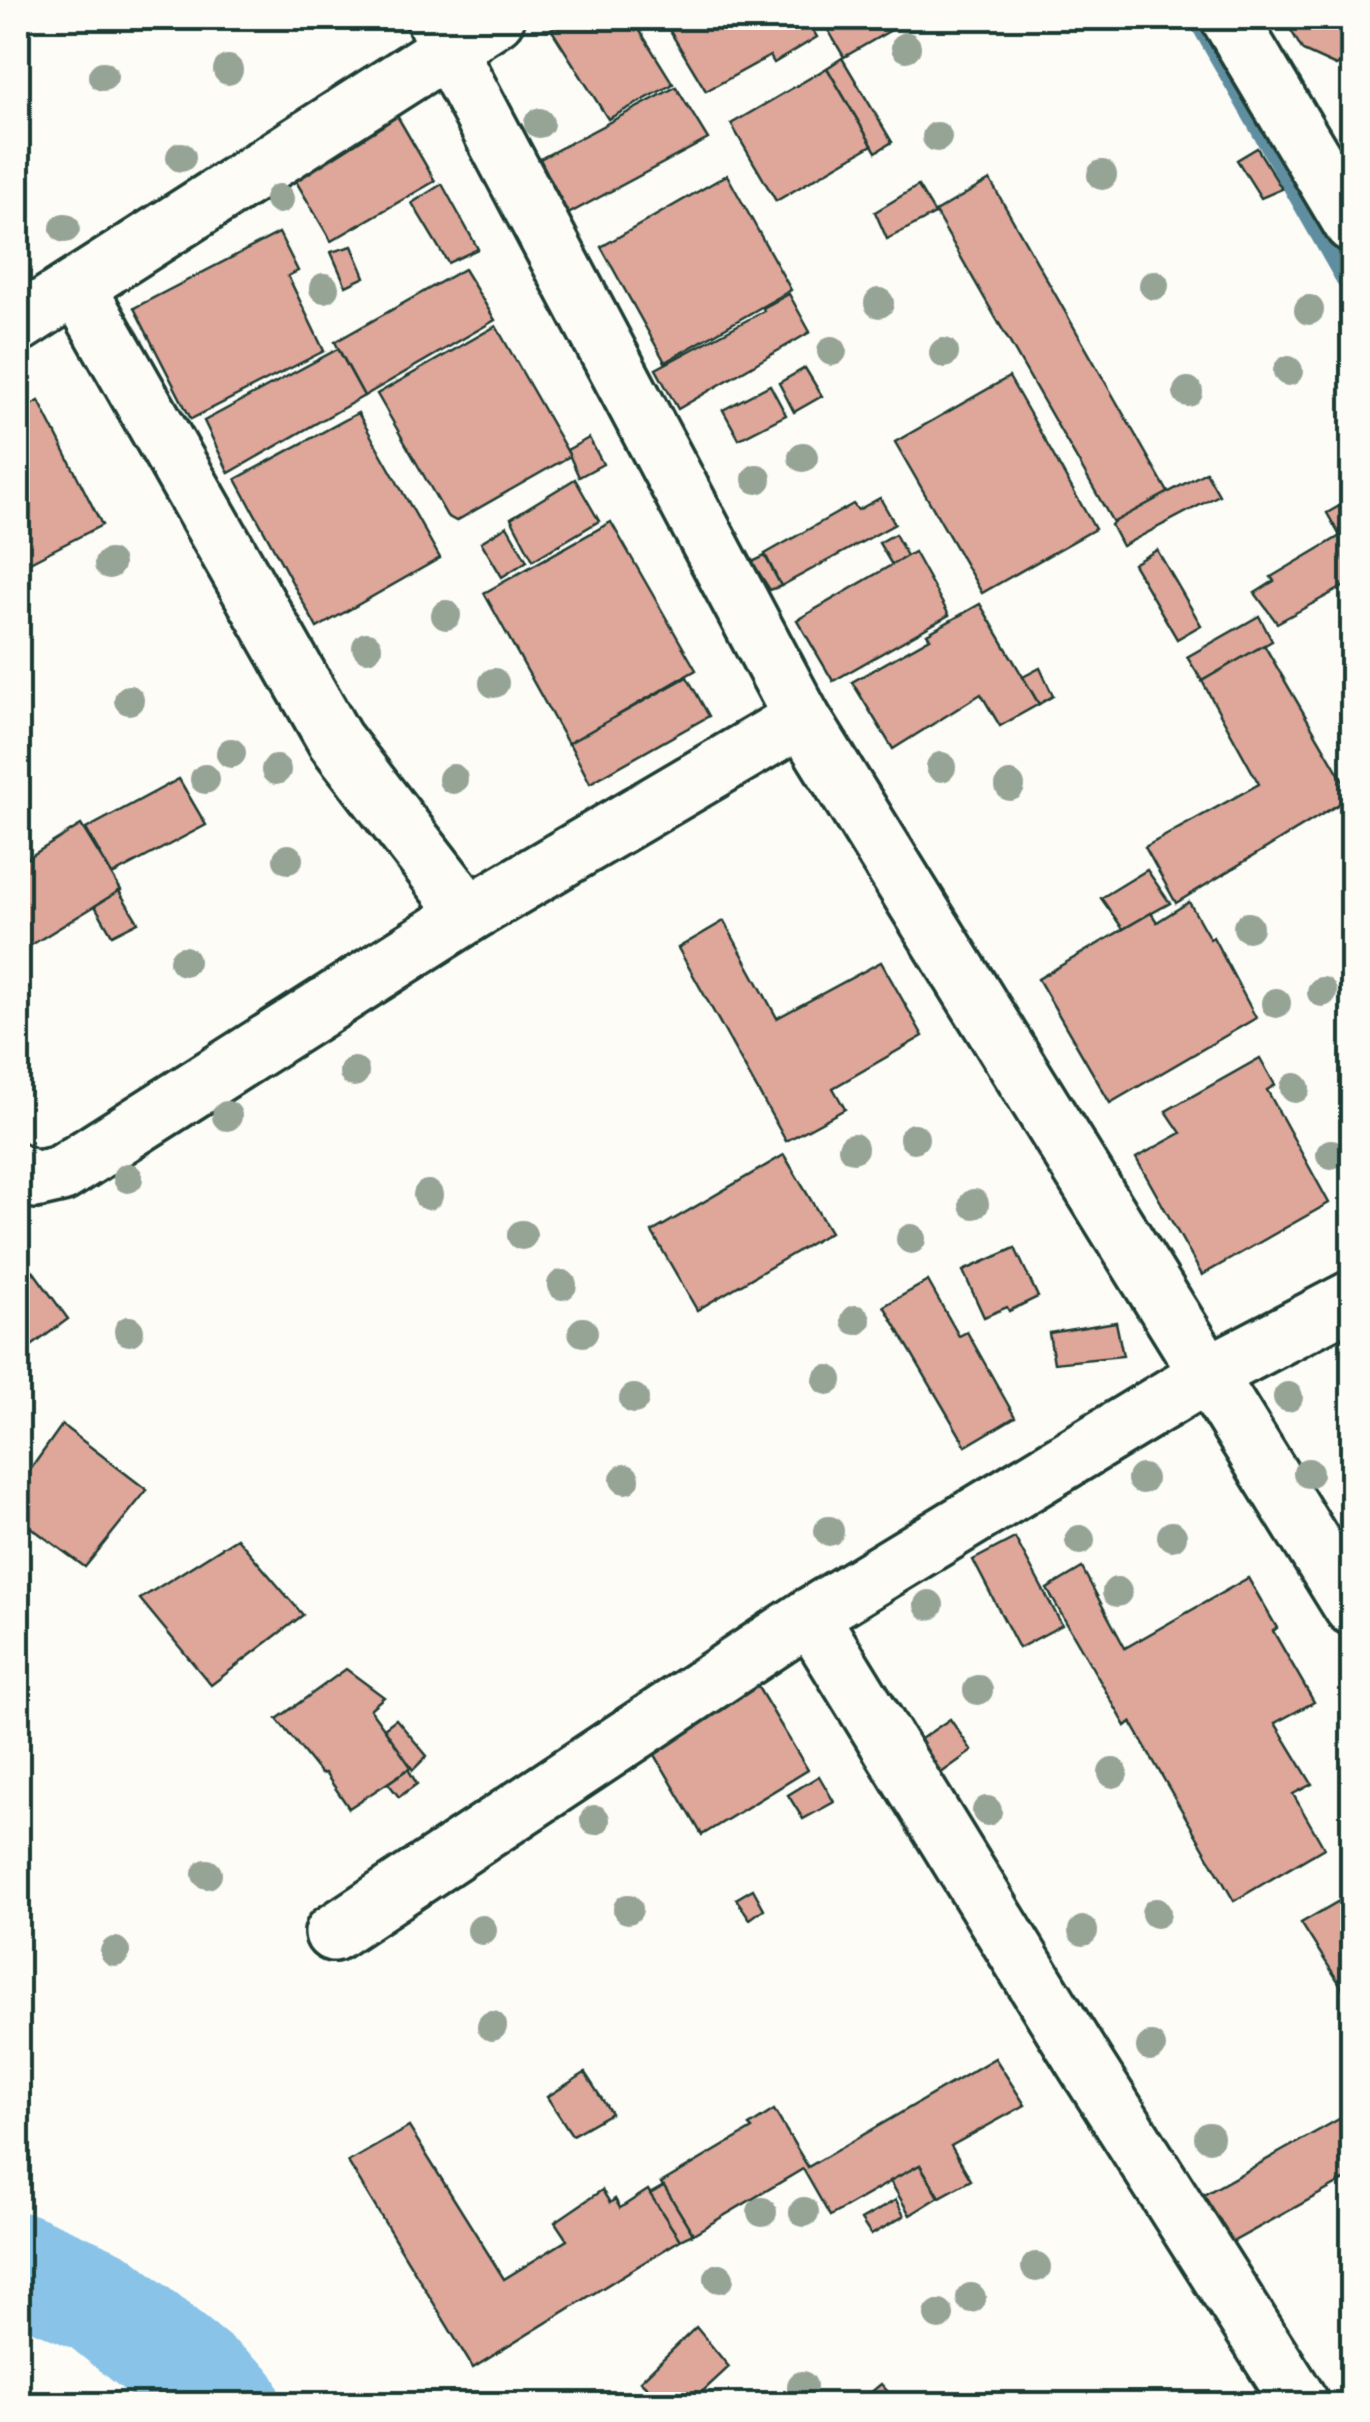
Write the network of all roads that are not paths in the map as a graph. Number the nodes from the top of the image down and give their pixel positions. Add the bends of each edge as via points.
1 (496, 18) edge
2 (1230, 18) edge
3 (440, 32) edge
4 (1337, 162) edge
5 (1352, 224) edge
6 (78, 288) junction
7 (18, 324) edge
8 (802, 718) junction
9 (469, 914) junction
10 (18, 1172) edge
11 (1352, 1299) edge
12 (1208, 1374) junction
13 (1352, 1606) edge
14 (810, 1616) junction
15 (333, 1933) dead end
16 (1300, 2404) edge

1 - 3 street
2 - 4 street
3 - 6 street
3 - 8 street
4 - 5 street
6 - 7 street
6 - 9 street via 335,740
8 - 9 street
8 - 12 street
9 - 10 street via 60,1174 34,1180
11 - 12 street
12 - 13 street
12 - 14 street
14 - 15 street
14 - 16 street

